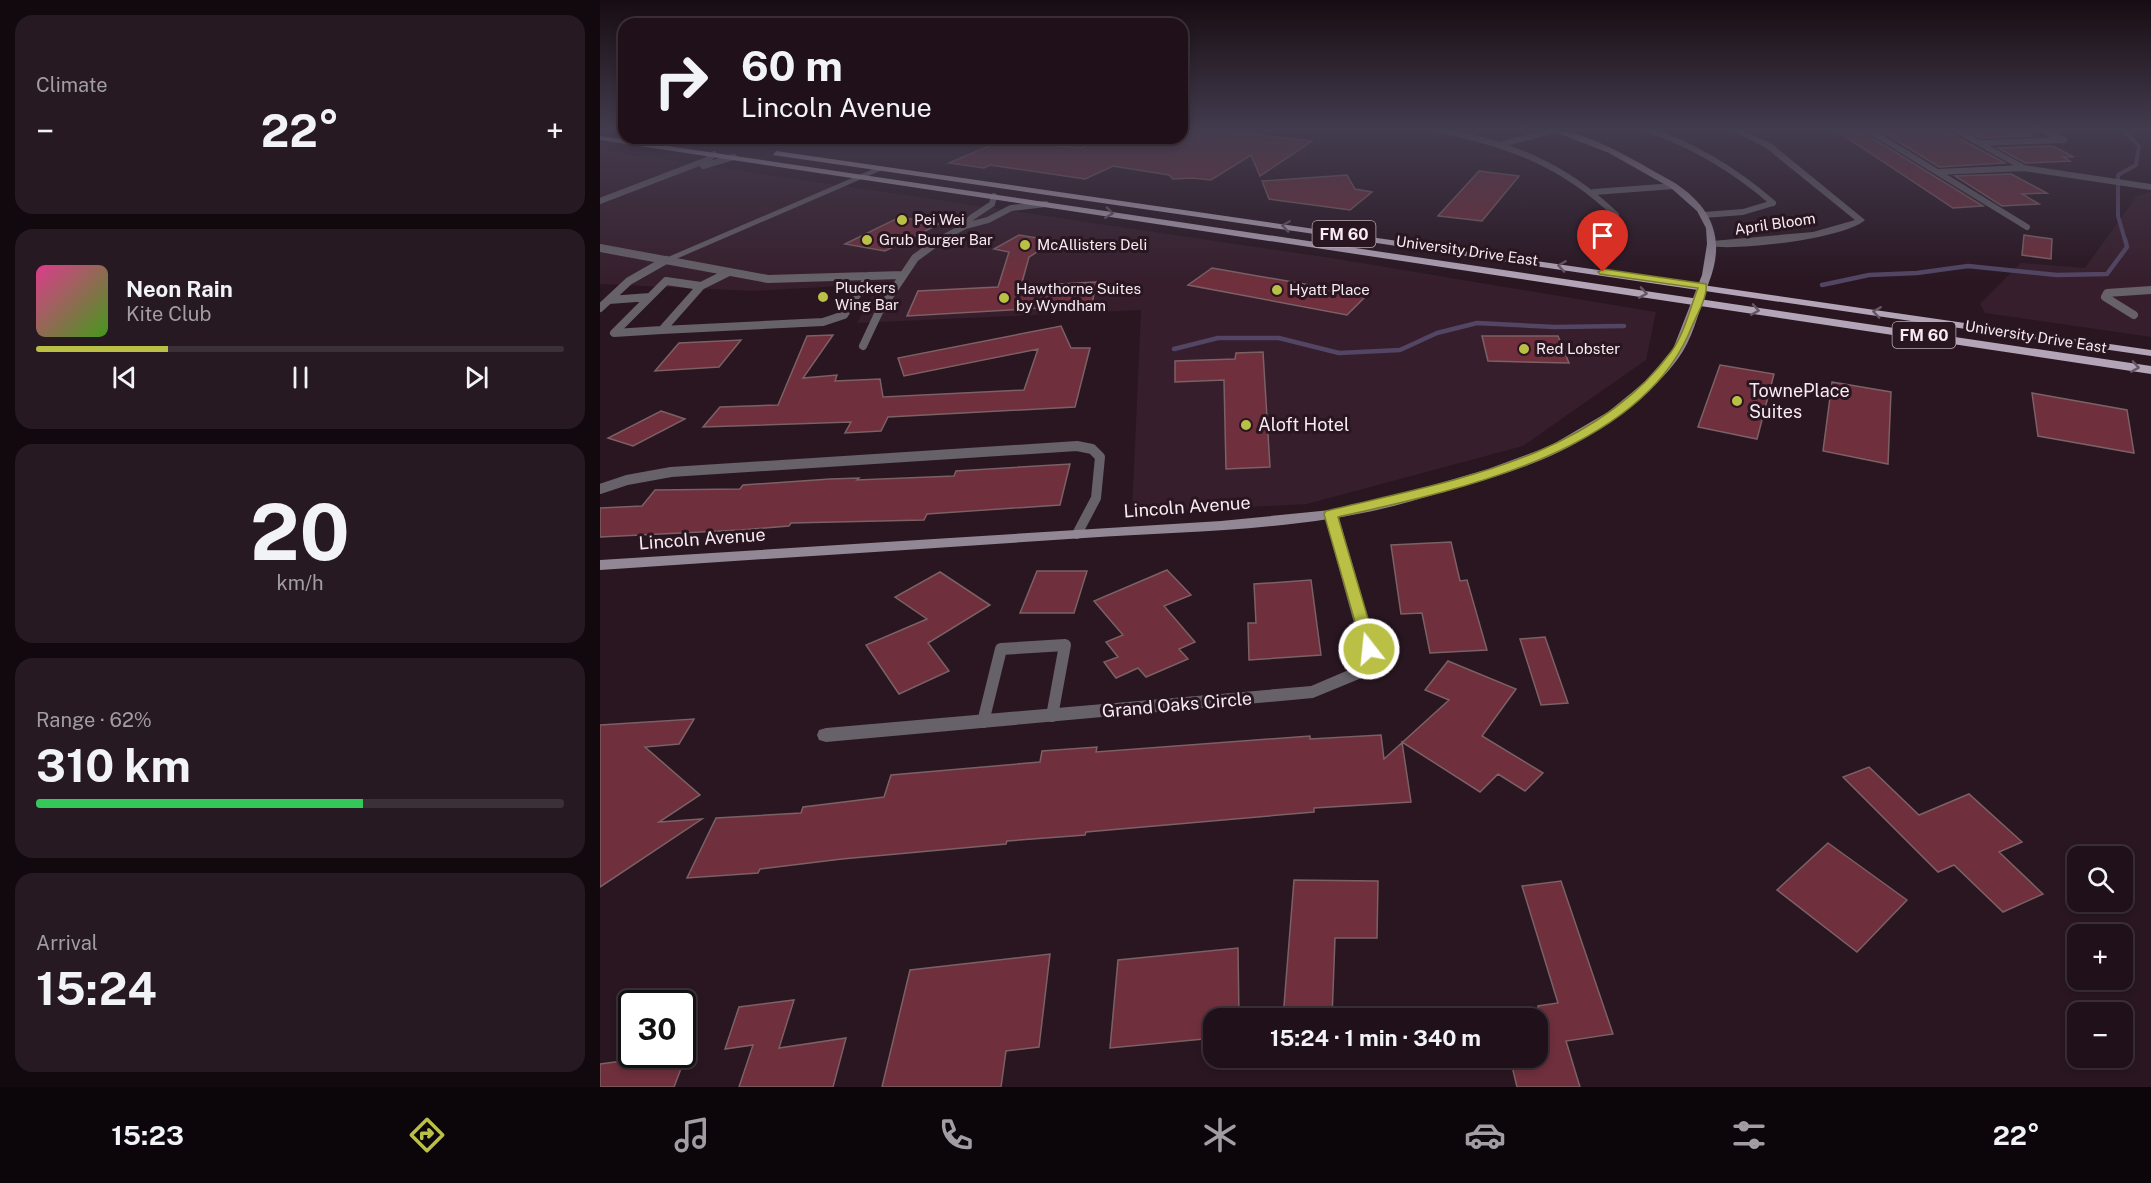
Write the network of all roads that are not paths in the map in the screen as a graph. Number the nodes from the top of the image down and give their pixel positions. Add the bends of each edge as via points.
1 (658, 180) edge
2 (857, 180) edge
3 (883, 180) edge
4 (965, 180) edge
5 (1577, 180) edge
6 (1663, 180) edge
7 (1744, 180) edge
8 (1811, 180) edge
9 (1951, 180) edge
10 (2100, 180) edge
11 (1674, 186) junction
12 (2148, 187) edge
13 (1594, 192) junction
14 (994, 196) junction
15 (600, 201) edge
16 (1046, 204) junction
17 (1192, 212) junction
18 (1702, 213) junction
19 (1616, 215) dead end
20 (1178, 223) junction
21 (965, 226) junction
22 (2027, 227) dead end
23 (1712, 244) junction
24 (600, 248) edge
25 (666, 260) junction
26 (729, 272) junction
27 (902, 274) junction
28 (869, 276) junction
29 (701, 286) junction
30 (1703, 286) junction
31 (2151, 290) edge
32 (650, 297) junction
33 (609, 300) junction
34 (1698, 301) junction
35 (600, 308) edge
36 (2134, 315) dead end
37 (662, 330) junction
38 (863, 346) dead end
39 (2151, 353) edge
40 (2151, 370) edge
41 (600, 489) edge
42 (1331, 514) junction
43 (1077, 534) junction
44 (600, 565) edge
45 (1052, 717) junction
46 (984, 722) junction
47 (826, 735) dead end

1 - 15 lane
2 - 25 street
3 - 14 main road, University Drive East / FM 60
4 - 17 main road, University Drive East / FM 60
5 - 13 lane
6 - 11 street
7 - 18 lane via 1773,203 1743,212
8 - 23 street, April Bloom via 1861,220 1812,233
9 - 22 lane
10 - 12 lane
11 - 13 lane
11 - 18 street
13 - 19 lane
14 - 16 main road, University Drive East / FM 60
14 - 21 lane via 992,204
16 -> 20 main road, University Drive East / FM 60
16 - 21 lane via 1011,208
17 - 20 main road
30 -> 17 main road, University Drive East / FM 60
18 - 23 street via 1711,228
20 -> 34 main road, University Drive East / FM 60
21 - 27 lane via 915,258
23 - 30 street, Lincoln Avenue
24 - 25 lane
25 - 26 lane
25 - 33 lane via 629,281
26 - 28 lane via 768,279
26 - 29 lane
27 - 28 lane
27 - 38 lane
28 - 37 lane via 844,315 835,320
29 - 32 lane via 666,281
29 - 37 lane
30 - 34 street, Lincoln Avenue
39 -> 30 main road, University Drive East / FM 60
31 - 36 lane via 2107,293 2105,297
32 - 33 lane
32 - 37 lane via 614,333
33 - 35 lane
34 -> 40 main road, University Drive East / FM 60
34 - 42 street, Lincoln Avenue via 1678,350 1650,384 1604,422 1555,450 1493,472 1403,499
41 - 43 lane via 671,472 1077,446 1092,449 1100,457 1096,498
42 - 43 street, Lincoln Avenue
42 - 45 street, Grand Oaks Circle via 1369,649 1358,673 1312,692
43 - 44 street, Lincoln Avenue
45 - 46 street, Grand Oaks Circle
45 - 46 lane via 1065,645 1001,649
46 - 47 street, Grand Oaks Circle

